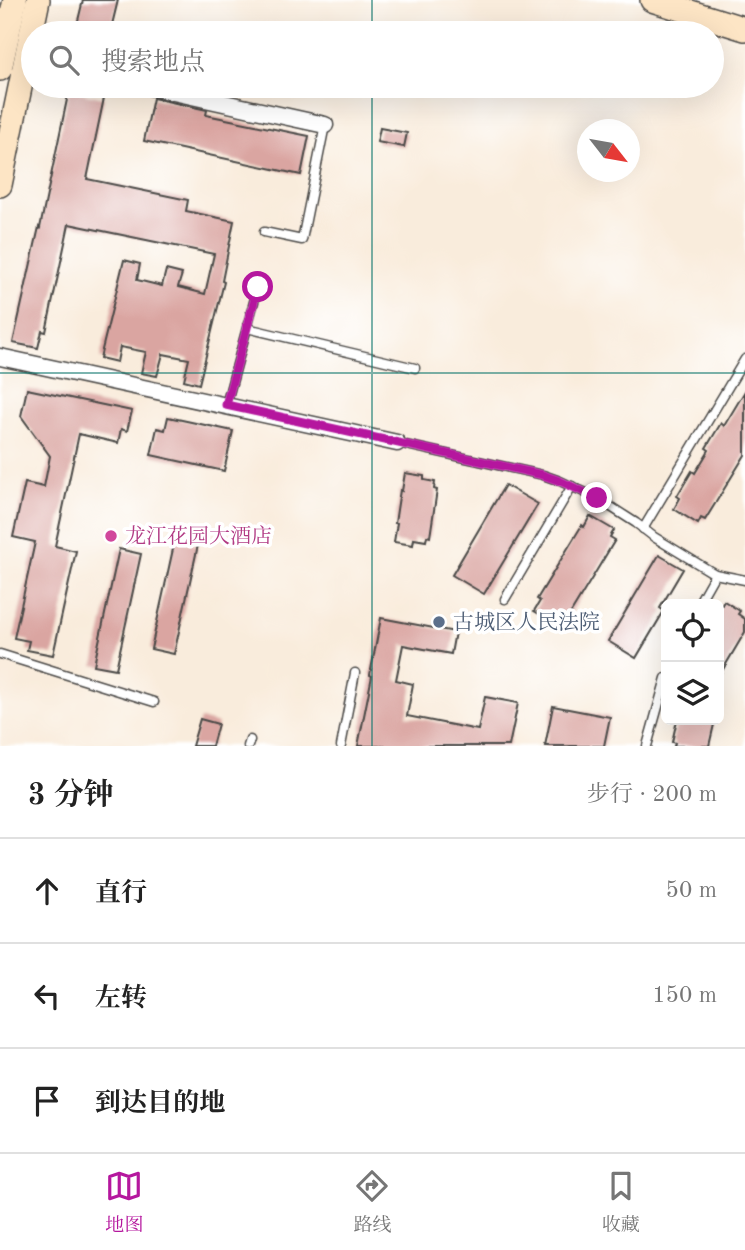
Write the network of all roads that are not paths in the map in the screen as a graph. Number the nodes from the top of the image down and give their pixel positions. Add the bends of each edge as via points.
1 (15, 0) edge
2 (38, 0) edge
3 (652, 0) edge
4 (35, 21) edge
5 (719, 21) edge
6 (724, 22) edge
7 (745, 29) edge
8 (0, 69) edge
9 (21, 98) edge
10 (201, 98) edge
11 (325, 125) joint
12 (0, 185) edge
13 (264, 232) dead end
14 (258, 287) dead end
15 (247, 328) junction
16 (0, 357) edge
17 (745, 359) edge
18 (415, 368) dead end
19 (226, 405) junction
20 (397, 443) joint
21 (572, 486) junction
22 (643, 529) junction
23 (715, 574) junction
24 (745, 580) edge
25 (505, 598) dead end
26 (701, 599) edge
27 (0, 654) edge
28 (355, 673) dead end
29 (661, 696) edge
30 (154, 702) dead end
31 (341, 746) edge
32 (647, 746) edge

1 - 8 street
2 - 4 street
3 - 5 street
6 - 7 street
9 - 12 street
10 - 11 street
11 - 13 lane via 302,240
14 - 15 lane
15 - 18 lane
15 - 19 lane
16 - 19 street
17 - 22 lane
19 - 20 street
20 - 21 lane via 543,475
21 - 22 lane via 617,509
21 - 25 lane
22 - 23 lane
23 - 24 lane
23 - 26 lane
27 - 30 lane
28 - 31 lane
29 - 32 lane

